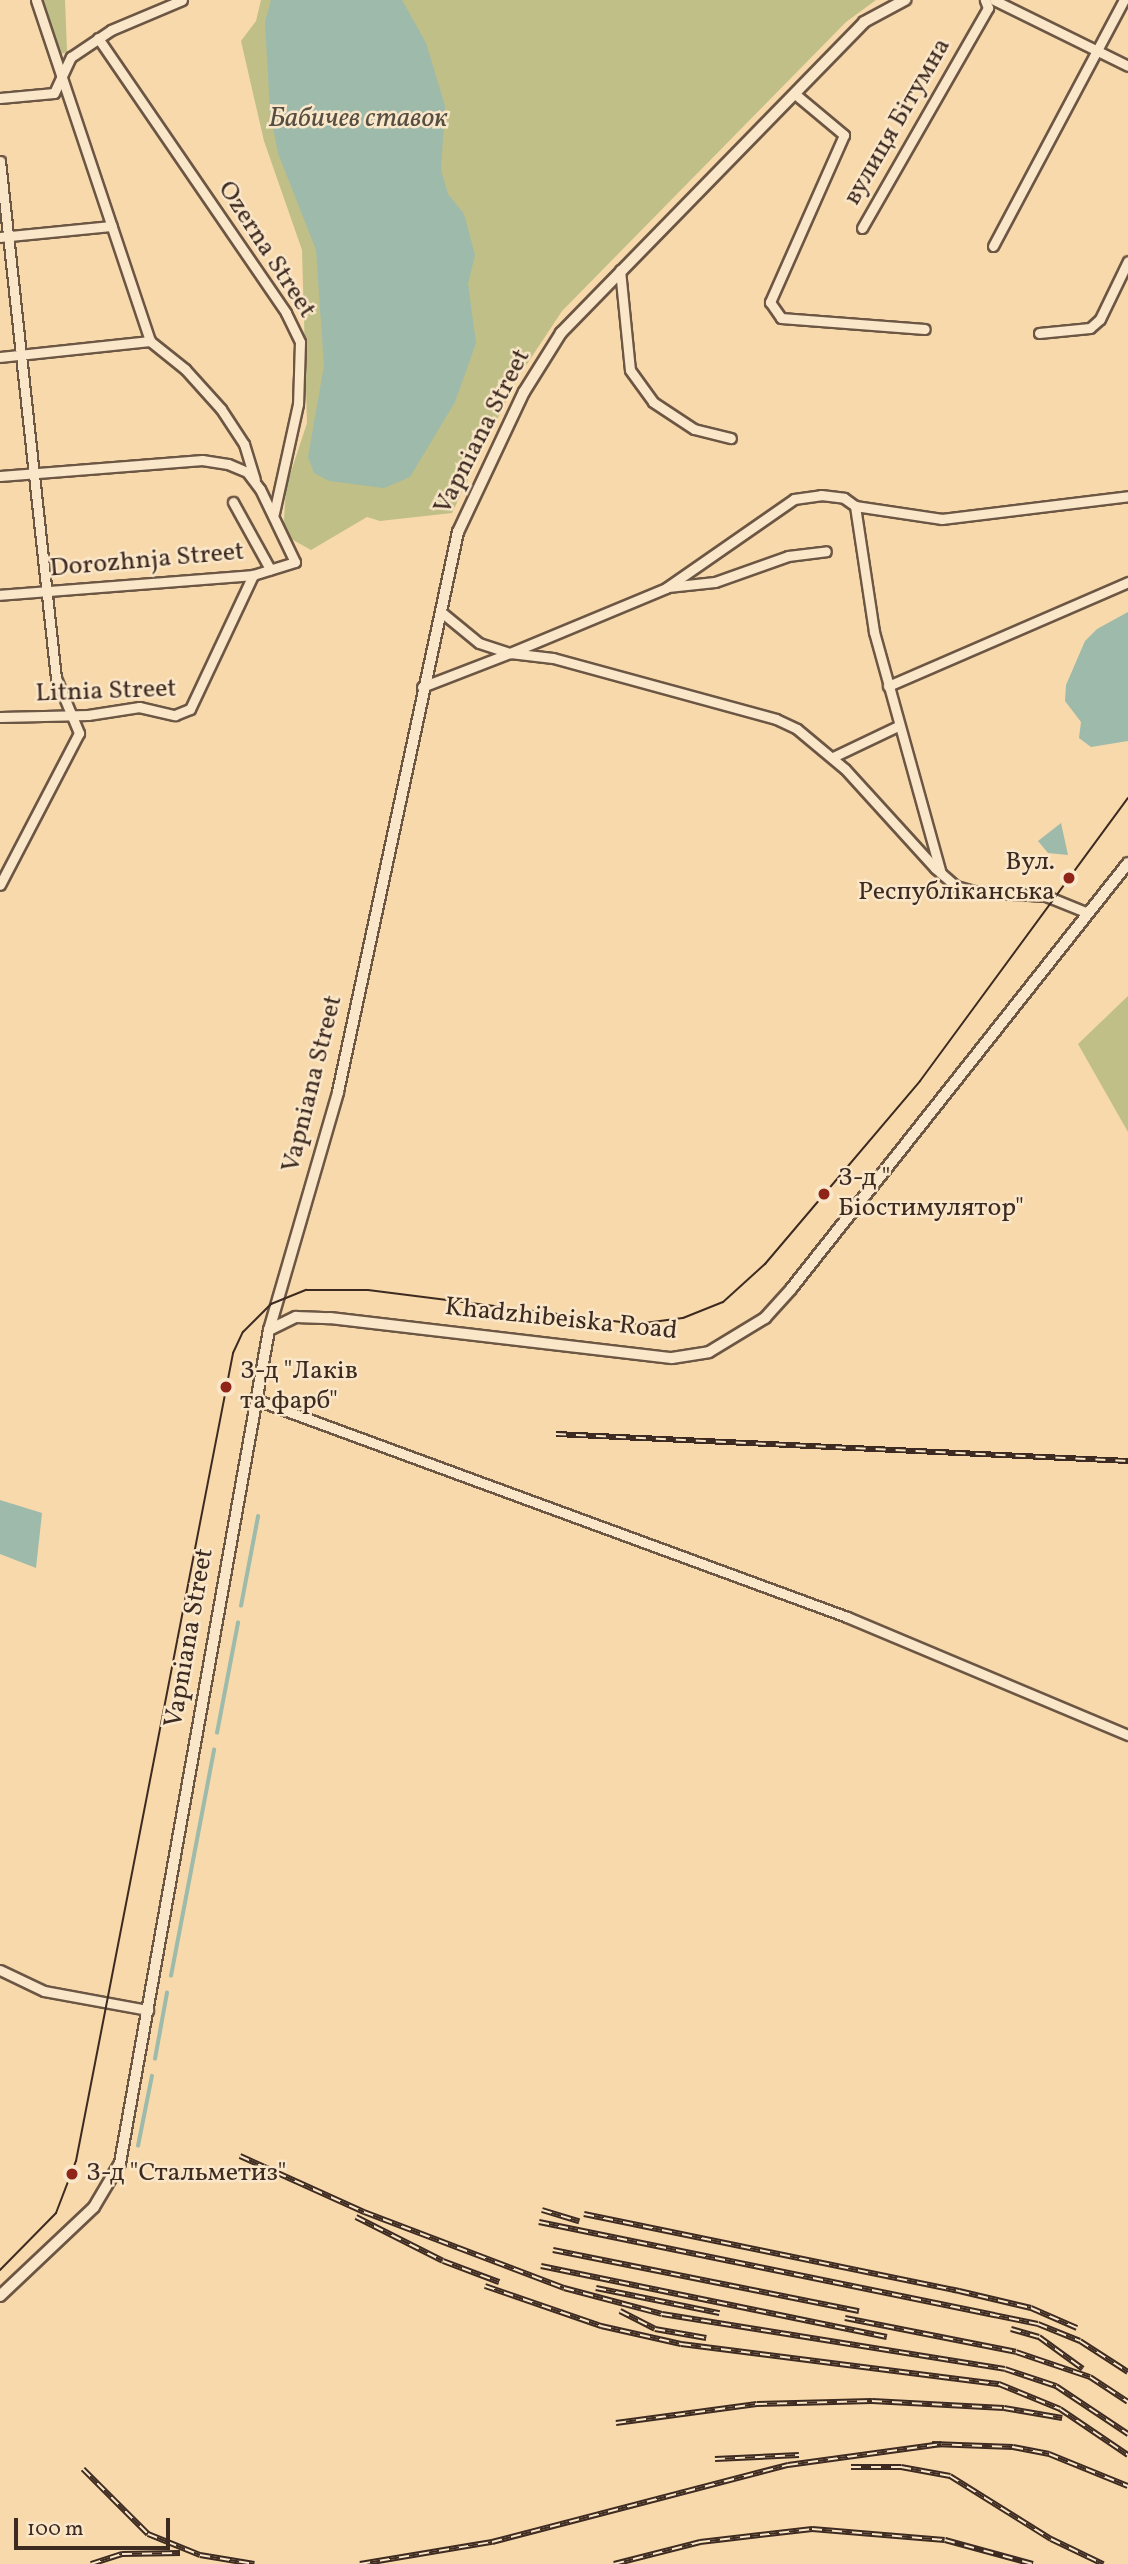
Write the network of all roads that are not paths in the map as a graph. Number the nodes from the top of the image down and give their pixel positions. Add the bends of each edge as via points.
1 (36, 0) edge
2 (182, 0) edge
3 (905, 0) edge
4 (985, 0) edge
5 (995, 0) edge
6 (1124, 0) edge
7 (160, 3) edge
8 (98, 38) junction
9 (1098, 51) junction
10 (1128, 66) edge
11 (63, 74) junction
12 (795, 94) junction
13 (0, 98) edge
14 (0, 161) edge
15 (111, 226) junction
16 (862, 228) dead end
17 (4, 237) edge
18 (993, 246) dead end
19 (1128, 261) edge
20 (620, 270) junction
21 (925, 328) dead end
22 (1039, 333) dead end
23 (150, 341) junction
24 (20, 355) junction
25 (0, 357) edge
26 (731, 438) dead end
27 (34, 472) junction
28 (0, 476) edge
29 (256, 484) junction
30 (1128, 496) edge
31 (233, 502) dead end
32 (855, 506) junction
33 (274, 513) junction
34 (826, 551) dead end
35 (270, 569) junction
36 (253, 575) junction
37 (1128, 582) edge
38 (666, 587) junction
39 (45, 591) junction
40 (0, 595) edge
41 (440, 611) junction
42 (510, 653) junction
43 (888, 686) junction
44 (422, 687) junction
45 (69, 714) junction
46 (0, 717) edge
47 (898, 726) junction
48 (833, 757) junction
49 (1128, 863) edge
50 (942, 873) junction
51 (0, 885) edge
52 (1088, 913) junction
53 (269, 1330) junction
54 (254, 1399) junction
55 (1128, 1735) edge
56 (0, 1970) edge
57 (148, 2010) junction
58 (0, 2295) edge

1 - 11 street
2 - 7 street
3 - 12 street, Vapniana Street via 864,22
4 - 16 street, вулиця Бітумна via 988,8
5 - 9 street
6 - 9 street
7 - 8 street
8 - 11 street via 71,57
8 - 33 street, Ozerna Street via 286,313 300,342 298,404
9 - 10 street
9 - 18 street
11 - 13 street via 54,93
11 - 15 street
12 - 20 street, Vapniana Street
12 - 21 street via 844,135 770,302 780,318
14 - 17 street
15 - 17 street
15 - 23 street
17 - 24 street
19 - 22 street via 1100,319 1090,328
20 - 26 street via 630,370 653,402 694,429
20 - 41 street, Vapniana Street via 561,333 524,392 458,532
23 - 24 street
23 - 29 street via 185,369 222,409 244,444
24 - 25 street
24 - 27 street
27 - 28 street
27 - 29 street via 202,460 247,472
27 - 39 street
29 - 33 street
30 - 32 street via 943,519
31 - 35 street
32 - 38 street via 844,498 821,495 794,499
32 - 43 street via 862,575
33 - 35 street, Dorozhnja Street via 280,537 295,562
34 - 38 street via 788,556 715,582
35 - 36 street, Dorozhnja Street
36 - 39 street, Dorozhnja Street
36 - 45 street, Litnia Street via 190,709 175,715 139,707
37 - 43 street
38 - 42 street
39 - 40 street, Dorozhnja Street
39 - 45 street via 56,678
41 - 42 street via 479,643
41 - 44 street, Vapniana Street
42 - 44 street
42 - 48 street via 553,658 776,719
43 - 47 street
44 - 53 street, Vapniana Street via 338,1092
45 - 46 street, Litnia Street
45 - 51 street via 79,733 76,747
47 - 48 street
47 - 50 street
48 - 50 street
49 - 52 street, Khadzhibeiska Road
50 - 52 street via 966,890 1046,895
52 - 53 street, Khadzhibeiska Road via 791,1289 765,1318 709,1352 672,1358 330,1318 296,1317
53 - 54 street, Vapniana Street
54 - 55 street via 835,1612
54 - 57 street, Vapniana Street
56 - 57 street via 44,1991
57 - 58 street, Vapniana Street via 115,2177 94,2207

